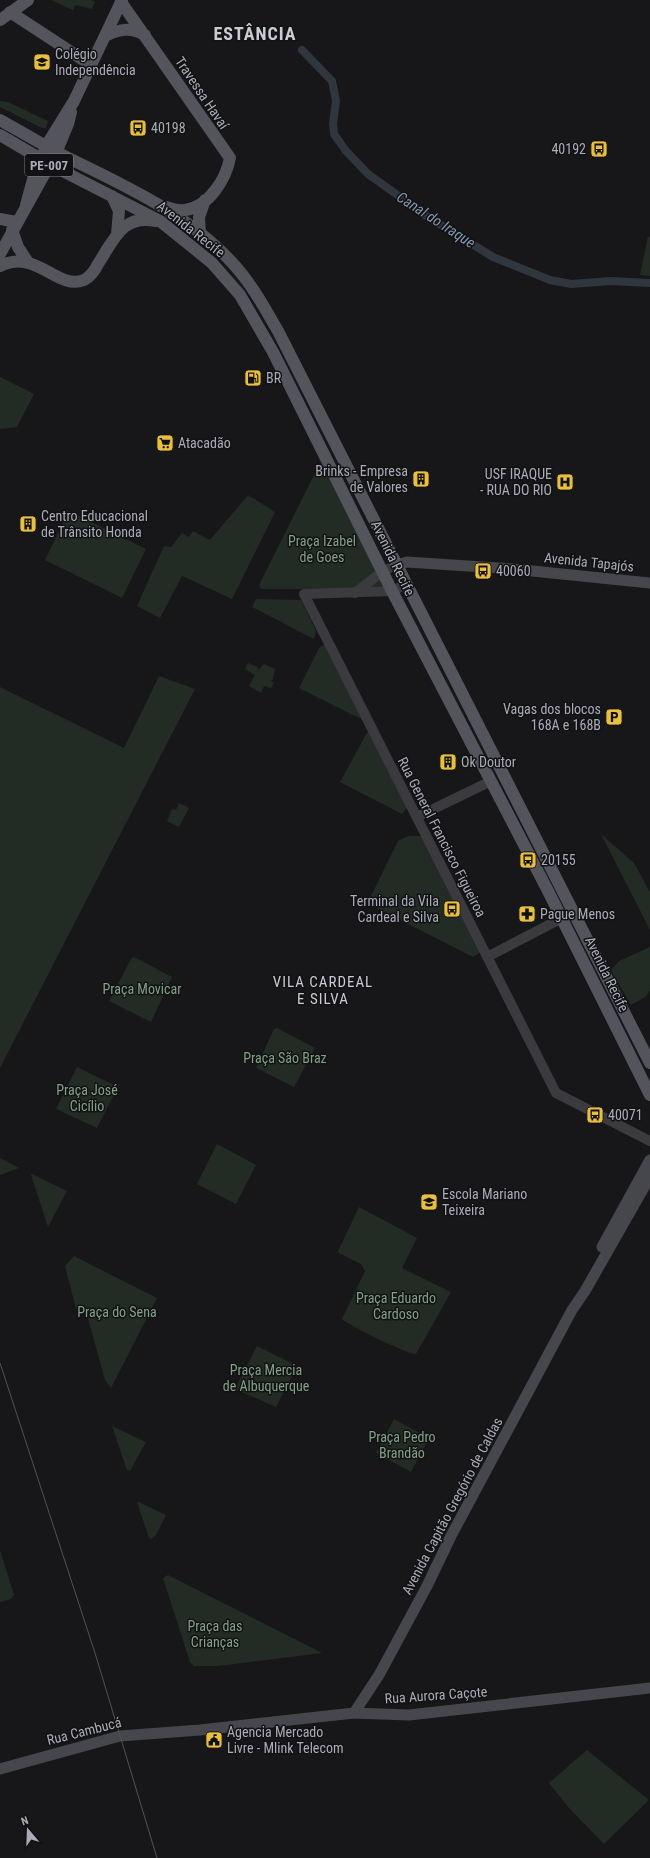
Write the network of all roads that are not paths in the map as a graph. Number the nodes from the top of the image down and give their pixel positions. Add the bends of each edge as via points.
1 (28, 0) edge
2 (122, 1) edge
3 (10, 12) junction
4 (0, 20) edge
5 (105, 36) junction
6 (146, 36) junction
7 (91, 65) junction
8 (0, 120) edge
9 (0, 135) edge
10 (111, 196) junction
11 (205, 200) junction
12 (159, 206) junction
13 (0, 219) edge
14 (160, 221) junction
15 (14, 226) junction
16 (117, 234) junction
17 (200, 234) junction
18 (0, 254) edge
19 (27, 261) junction
20 (0, 266) edge
21 (397, 565) junction
22 (383, 572) junction
23 (650, 583) edge
24 (407, 584) junction
25 (392, 591) junction
26 (355, 593) junction
27 (491, 781) junction
28 (417, 817) junction
29 (562, 918) junction
30 (488, 957) junction
31 (650, 1063) edge
32 (650, 1094) edge
33 (650, 1141) edge
34 (650, 1160) edge
35 (650, 1177) edge
36 (572, 1310) junction
37 (650, 1688) edge
38 (354, 1713) junction
39 (200, 1730) joint
40 (0, 1769) edge

1 - 3 main road
2 - 5 main road, PE-007
2 - 6 main road, Travessa Havaí
3 - 4 main road
3 - 7 main road
5 - 6 main road via 126,29
5 - 7 main road, PE-007
6 - 11 main road, Travessa Havaí via 230,158 222,181
7 - 15 main road, PE-007 via 74,101 56,153
8 - 12 main road, Avenida Recife, bridge
9 - 10 main road, Avenida Recife, bridge
10 - 14 main road, Avenida Recife
10 - 16 main road via 118,210
11 - 12 main road, Travessa Havaí via 184,211
11 - 17 main road, Travessa Havaí via 199,217
12 - 17 main road, Avenida Recife
13 - 15 main road
14 - 16 main road via 133,221 121,228
14 - 22 main road, Avenida Recife via 212,263 240,295 273,352
15 - 18 main road, PE-007
15 - 19 main road via 18,247
16 - 19 main road via 92,273 79,281 63,279
17 - 21 main road, Avenida Recife via 236,267 258,296
19 - 20 main road via 14,261
21 - 22 street, Avenida Tapajós
21 - 23 main road, Avenida Tapajós via 407,562 513,569
21 - 24 main road, Avenida Recife
22 - 25 main road, Avenida Recife
22 - 26 street, Avenida Tapajós
24 - 25 street
24 - 31 main road, Avenida Recife
25 - 26 street
25 - 27 main road, Avenida Recife
26 - 28 street, Rua General Francisco Figueiroa via 304,594
27 - 28 street
27 - 29 main road, Avenida Recife
28 - 30 street, Rua General Francisco Figueiroa
29 - 30 street
29 - 32 main road, Avenida Recife
30 - 33 street, Rua General Francisco Figueiroa via 556,1093
34 - 36 main road, Avenida Capitão Gregório de Caldas via 583,1282
35 - 36 main road, Avenida Capitão Gregório de Caldas
36 - 38 main road, Avenida Capitão Gregório de Caldas via 379,1675
37 - 38 main road, Rua Aurora Caçote via 409,1715
38 - 39 main road, Rua Aurora Caçote
39 - 40 main road, Rua Cambucá via 117,1736

